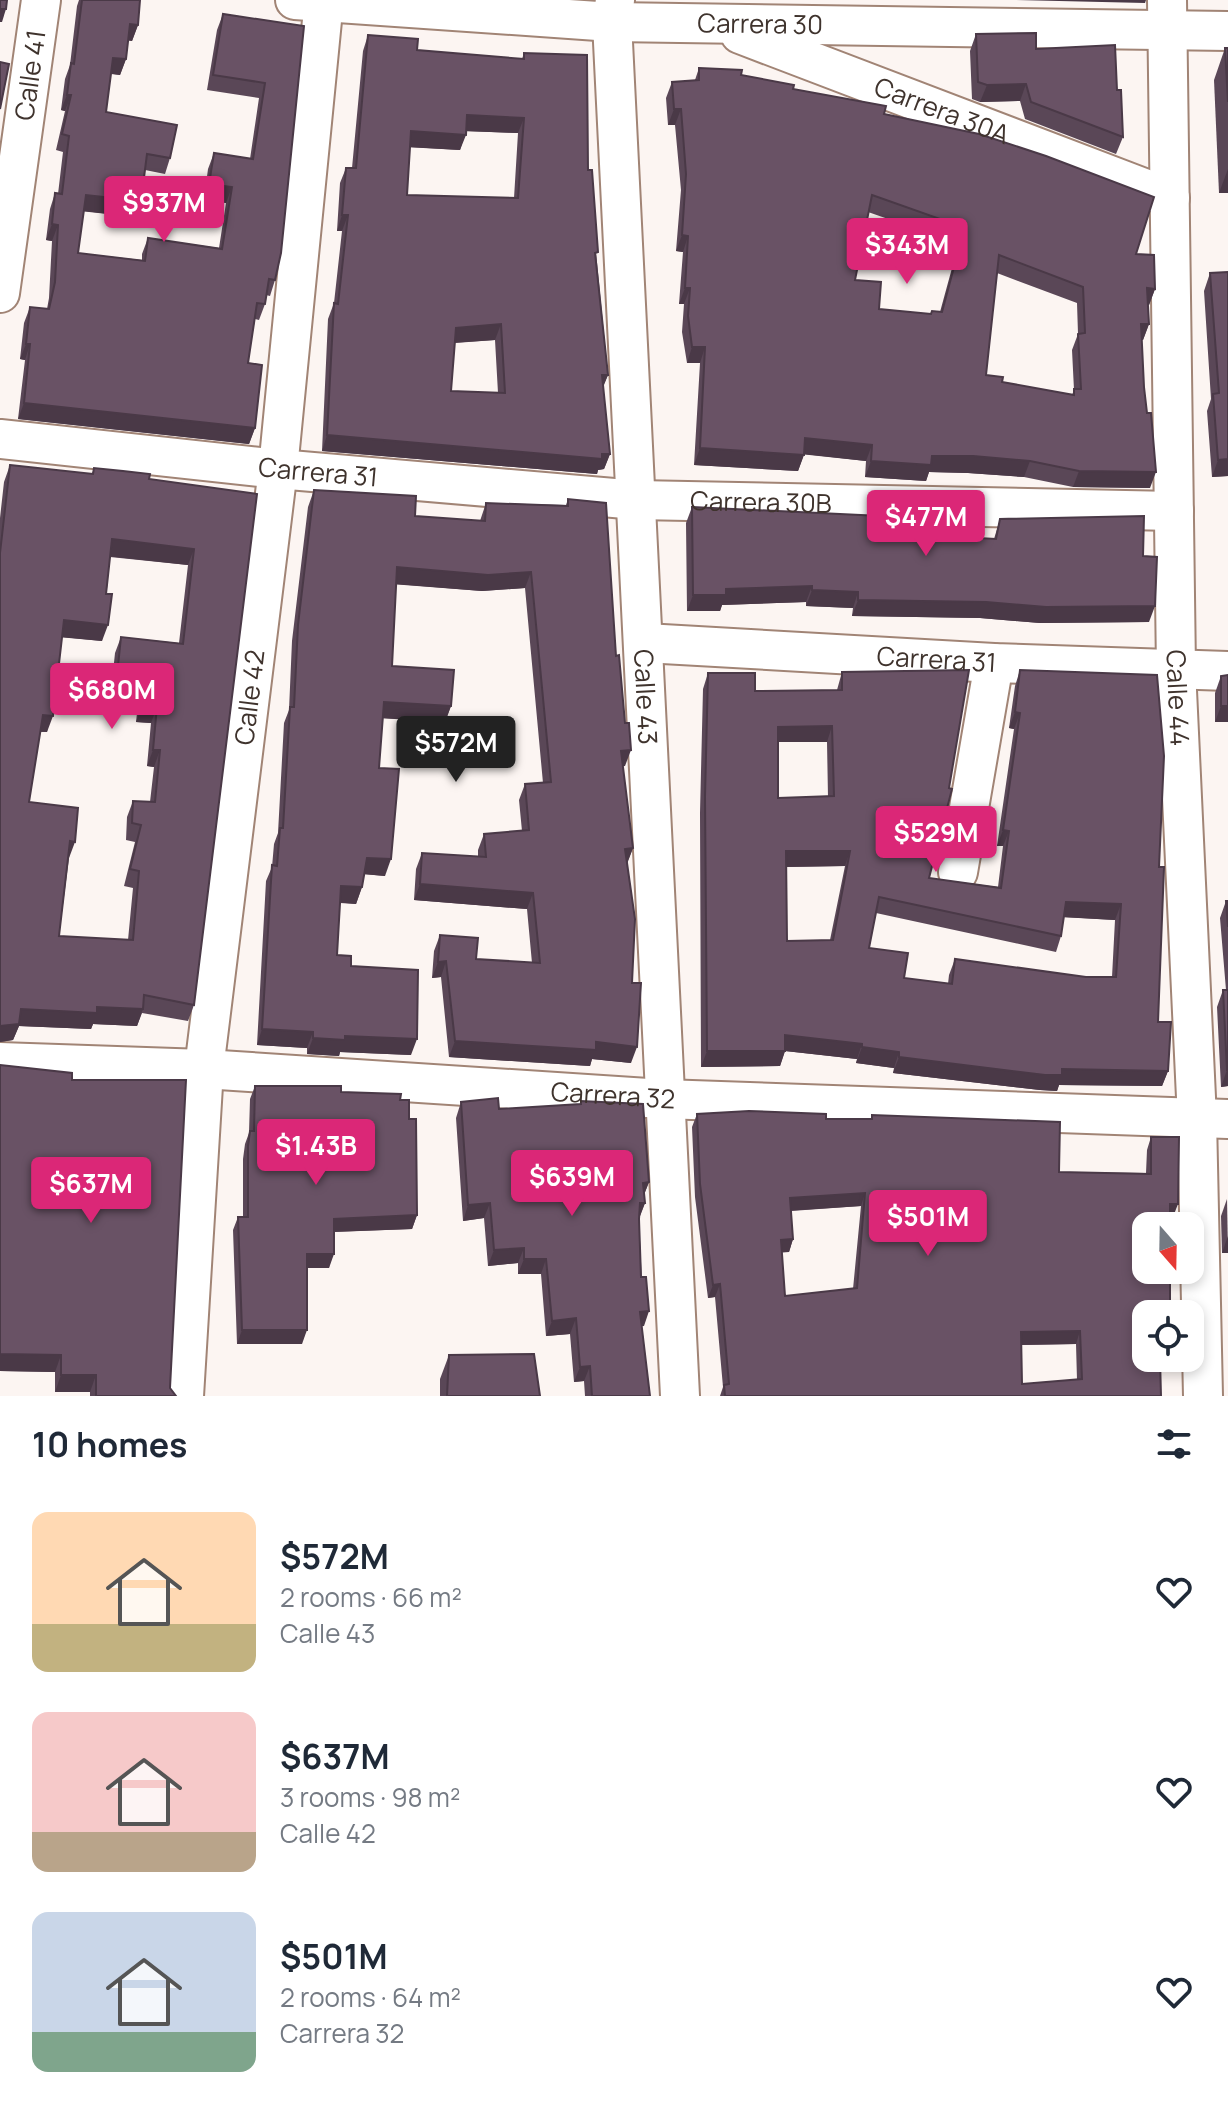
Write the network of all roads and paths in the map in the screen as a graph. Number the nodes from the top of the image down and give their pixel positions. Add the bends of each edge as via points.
1 (41, 0) edge
2 (314, 1) edge
3 (613, 11) edge
4 (1167, 16) edge
5 (715, 24) junction
6 (1228, 31) edge
7 (1170, 198) junction
8 (0, 293) edge
9 (0, 439) edge
10 (278, 469) junction
11 (637, 500) junction
12 (1174, 511) junction
13 (645, 643) junction
14 (994, 663) junction
15 (1176, 669) junction
16 (1228, 671) edge
17 (958, 872) dead end
18 (0, 1062) edge
19 (204, 1069) junction
20 (663, 1099) junction
21 (1212, 1119) edge
22 (184, 1396) edge
23 (680, 1396) edge
24 (1203, 1396) edge

1 - 8 street, Calle 41
2 - 3 street, Carrera 30
2 - 10 street, Calle 42
3 - 5 street, Carrera 30
3 - 11 street, Calle 43
4 - 5 street, Carrera 30
4 - 6 street, Carrera 30
4 - 7 street, Calle 44
5 - 7 street, Carrera 30A
7 - 12 street, Calle 44
9 - 10 street, Carrera 31
10 - 11 street, Carrera 31
10 - 19 street, Calle 42
11 - 12 street, Carrera 30B
11 - 13 street, Calle 43
12 - 15 street, Calle 44
13 - 14 street, Carrera 31
13 - 20 street, Calle 43
14 - 15 street, Carrera 31
14 - 17 street
15 - 16 street, Carrera 31
15 - 21 street, Calle 44
18 - 19 street, Carrera 32
19 - 20 street, Carrera 32
19 - 22 street, Calle 42
20 - 21 street, Carrera 32
20 - 23 street, Calle 43
21 - 24 street, Calle 44

